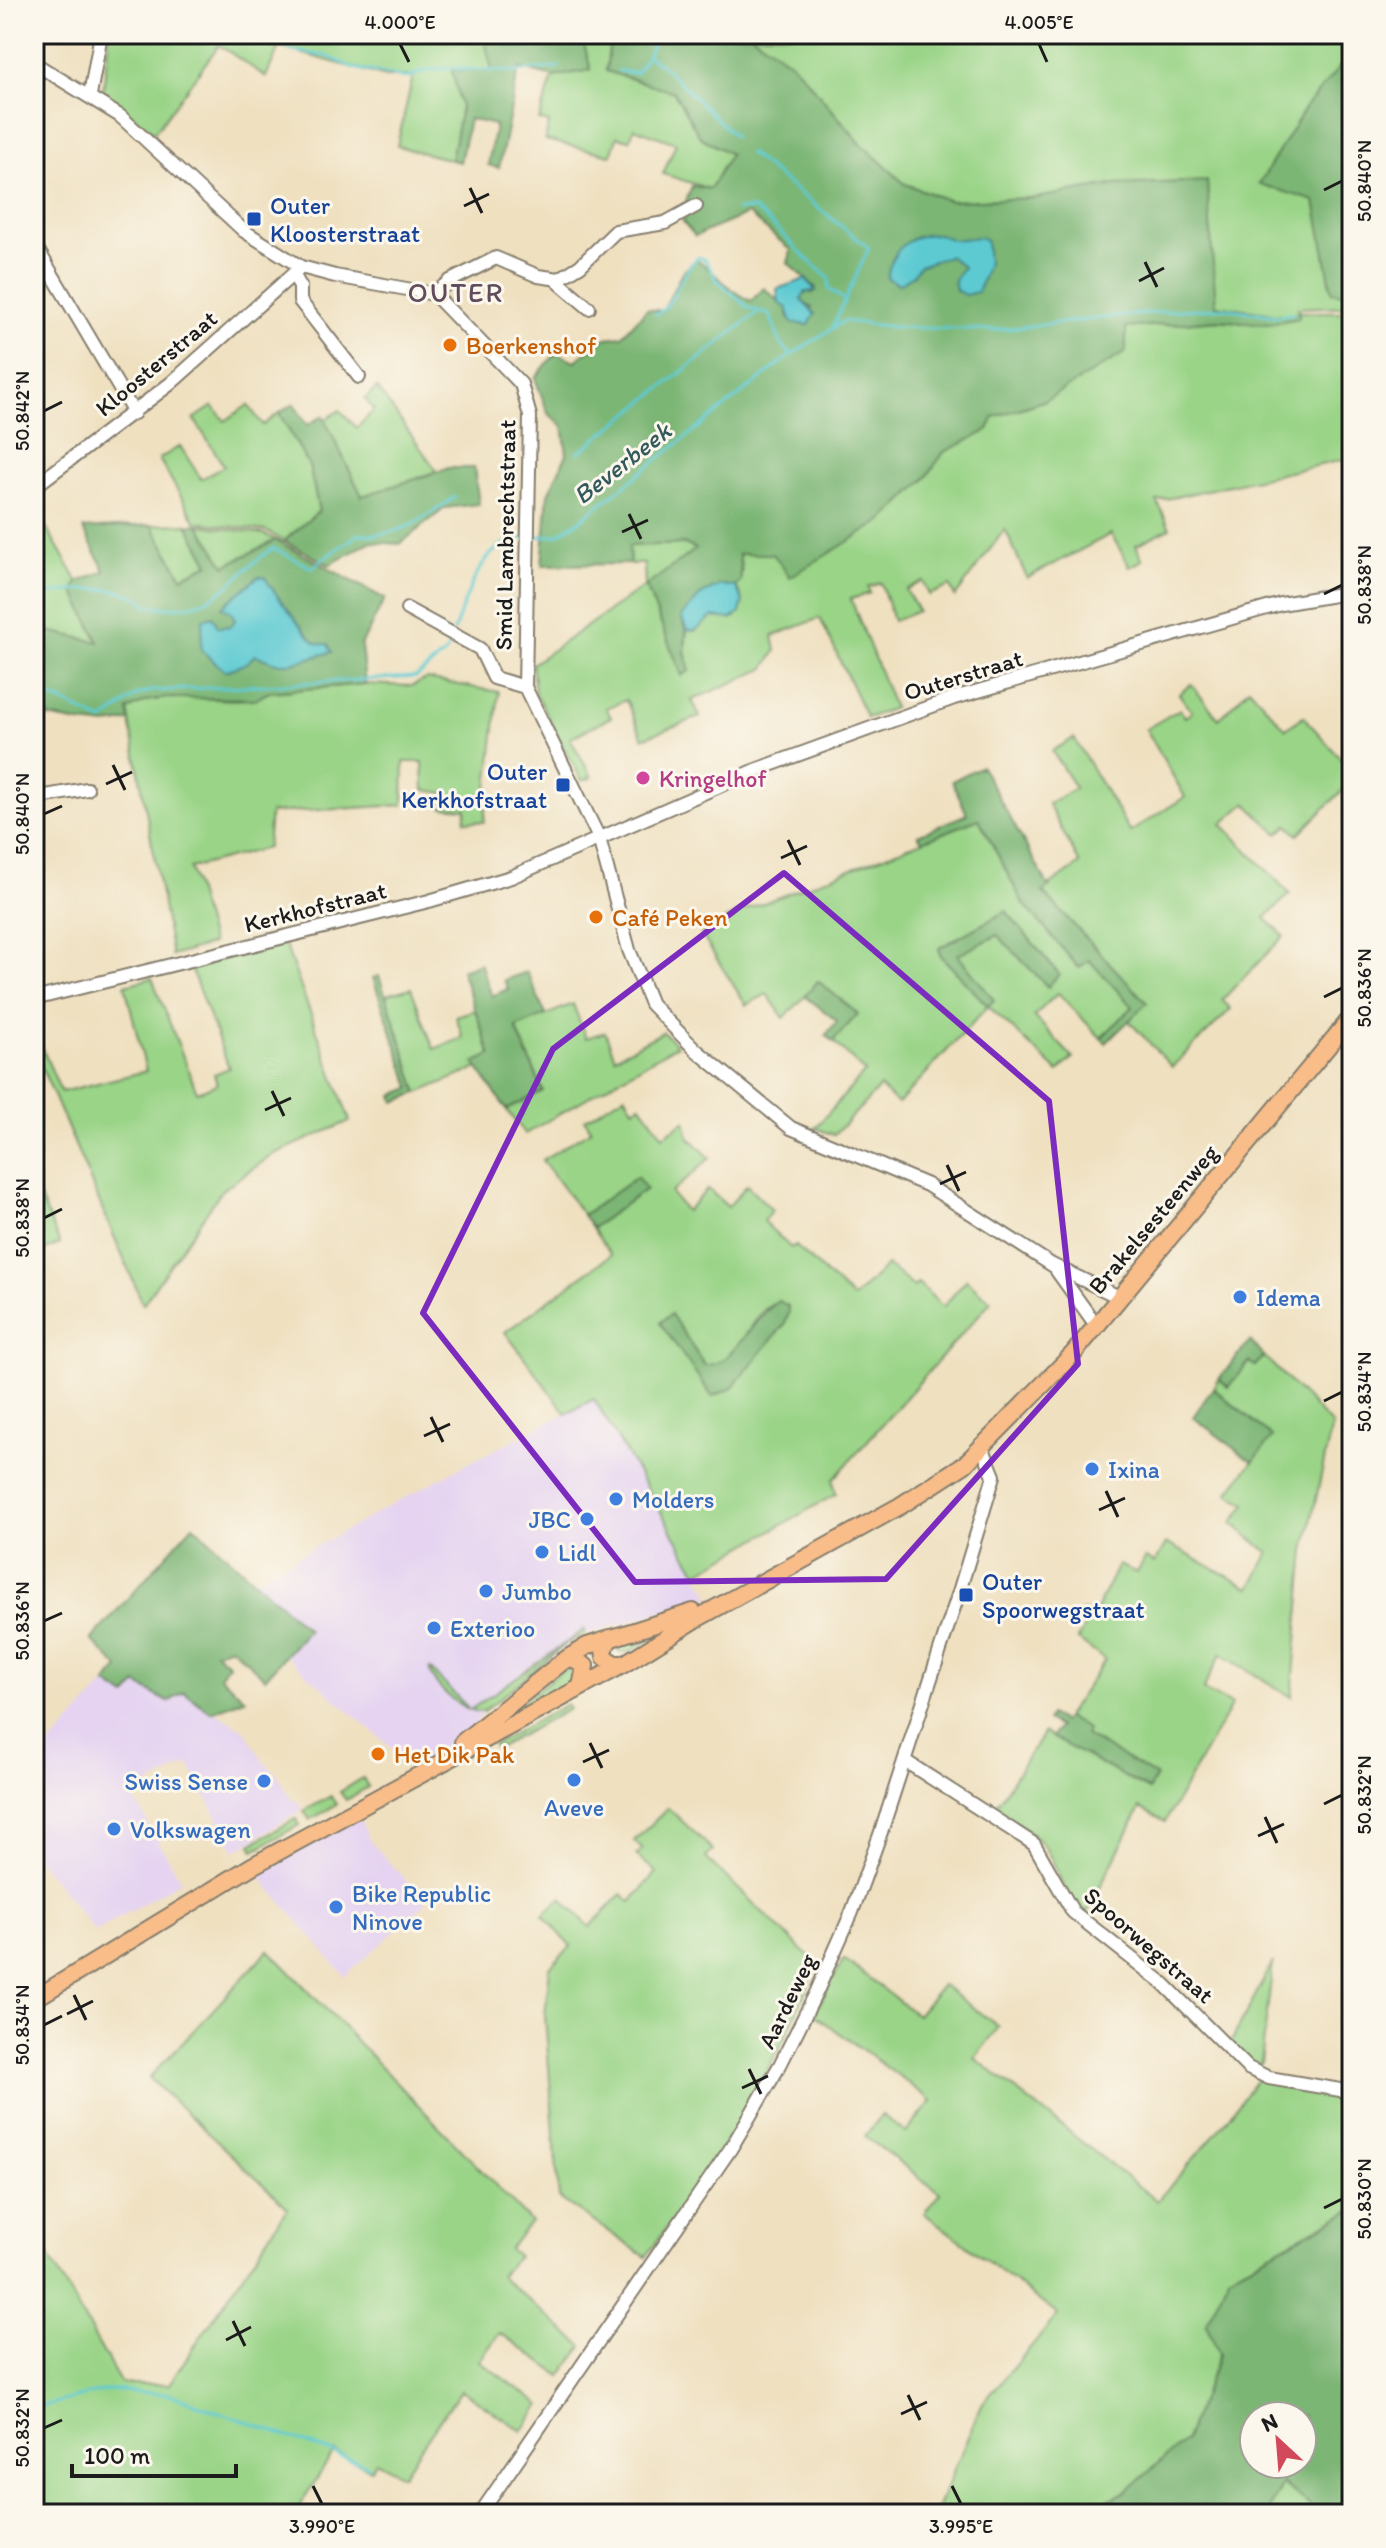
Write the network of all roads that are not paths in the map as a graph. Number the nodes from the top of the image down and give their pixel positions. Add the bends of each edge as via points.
1 (101, 34) edge
2 (34, 63) edge
3 (90, 95) junction
4 (696, 206) dead end
5 (36, 247) edge
6 (297, 270) junction
7 (555, 279) junction
8 (434, 294) junction
9 (589, 308) dead end
10 (359, 377) dead end
11 (134, 413) junction
12 (34, 487) edge
13 (1352, 592) edge
14 (407, 609) dead end
15 (525, 687) junction
16 (87, 789) dead end
17 (34, 798) edge
18 (599, 838) junction
19 (34, 999) edge
20 (1352, 1017) edge
21 (1052, 1265) junction
22 (1119, 1297) junction
23 (1096, 1325) junction
24 (981, 1444) junction
25 (610, 1638) junction
26 (569, 1657) junction
27 (624, 1664) junction
28 (581, 1687) junction
29 (905, 1761) junction
30 (34, 1991) edge
31 (34, 1999) edge
32 (1352, 2092) edge
33 (480, 2514) edge

1 - 3 street
2 - 3 street
3 - 6 street via 143,134 244,231
4 - 7 street via 665,223 616,231 580,266
5 - 11 street
6 - 8 street
6 - 10 street via 300,301
6 - 11 street, Kloosterstraat
7 - 8 street via 496,258
7 - 9 street
8 - 15 street, Smid Lambrechtstraat via 521,384 530,416
11 - 12 street, Kloosterstraat
13 - 18 street, Outerstraat via 1281,604 954,698 756,770
14 - 15 street via 480,649 494,678
15 - 18 street, Smid Lambrechtstraat
16 - 17 street
18 - 19 street, Kerkhofstraat via 536,868 437,899
18 - 21 street, Smid Lambrechtstraat via 643,990 696,1050 791,1128 927,1185
20 - 22 main road, Brakelsesteenweg
21 - 22 street
21 - 23 street
22 - 23 main road, Brakelsesteenweg
23 - 24 main road, Brakelsesteenweg via 1045,1384
24 - 25 main road, Brakelsesteenweg via 857,1524 725,1598 680,1618
24 - 27 main road, Brakelsesteenweg via 965,1464 900,1506
24 - 29 street, Aardeweg via 994,1476
25 - 26 main road, Brakelsesteenweg
25 - 27 main road via 605,1657
26 - 28 main road via 585,1666
26 - 30 main road, Brakelsesteenweg via 450,1751 114,1938
27 - 28 main road, Brakelsesteenweg
28 - 31 main road, Brakelsesteenweg via 252,1866
29 - 32 street, Spoorwegstraat via 1034,1844 1073,1912 1164,1984 1248,2068 1269,2078
29 - 33 street, Aardeweg via 848,1923 780,2065 731,2148

